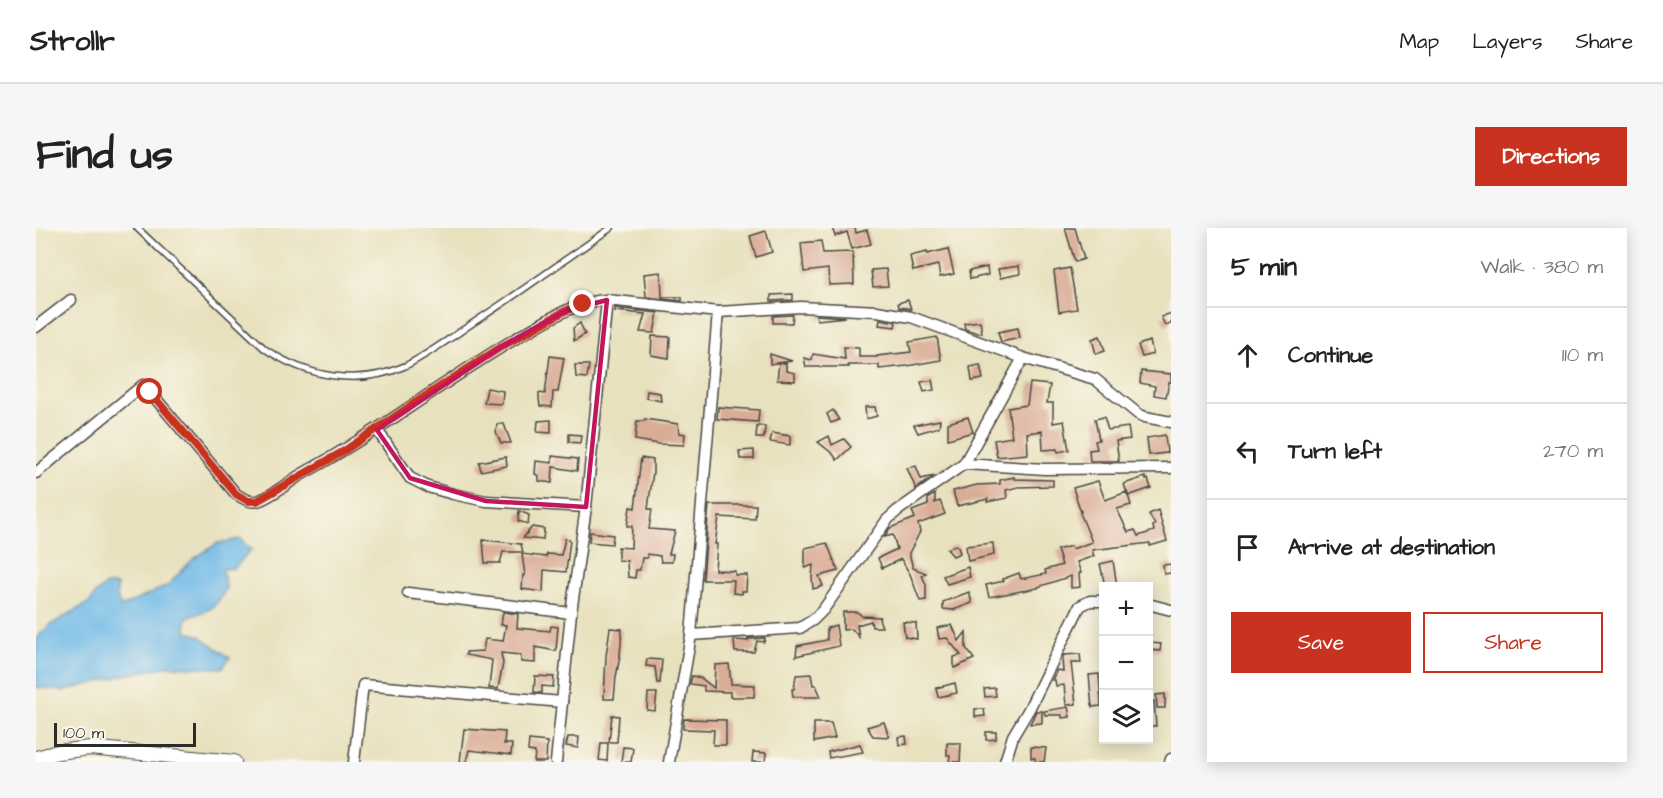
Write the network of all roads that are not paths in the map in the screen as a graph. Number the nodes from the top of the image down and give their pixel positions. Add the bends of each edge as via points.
1 (136, 228) edge
2 (612, 228) edge
3 (70, 300) dead end
4 (607, 300) junction
5 (718, 312) junction
6 (36, 327) edge
7 (1023, 358) junction
8 (1171, 422) edge
9 (377, 430) junction
10 (964, 464) junction
11 (1171, 468) edge
12 (36, 473) edge
13 (586, 507) junction
14 (408, 593) dead end
15 (1099, 601) edge
16 (1153, 605) edge
17 (1171, 610) edge
18 (571, 613) junction
19 (691, 635) junction
20 (562, 702) junction
21 (139, 757) edge
22 (36, 758) edge
23 (234, 762) edge
24 (354, 762) edge
25 (556, 762) edge
26 (669, 762) edge
27 (1005, 762) edge

1 - 2 lane via 265,349 301,369 340,377 376,374 412,362
3 - 6 street
4 - 5 street
4 - 9 street via 565,311 501,347
4 - 13 street
5 - 7 street via 801,307 877,311 911,317
5 - 19 street
7 - 8 street via 1095,379 1138,414
7 - 10 street
9 - 12 street via 274,493 248,501 236,494 146,388
9 - 13 street via 410,478 428,487 486,501
10 - 11 street via 1045,469
10 - 19 street via 887,520 813,620 800,628
13 - 18 street
14 - 18 street
15 - 27 street via 1080,606 1012,736
16 - 17 street
18 - 20 street
19 - 26 street
20 - 24 street via 363,685
20 - 25 street
21 - 22 street via 90,748
21 - 23 street

